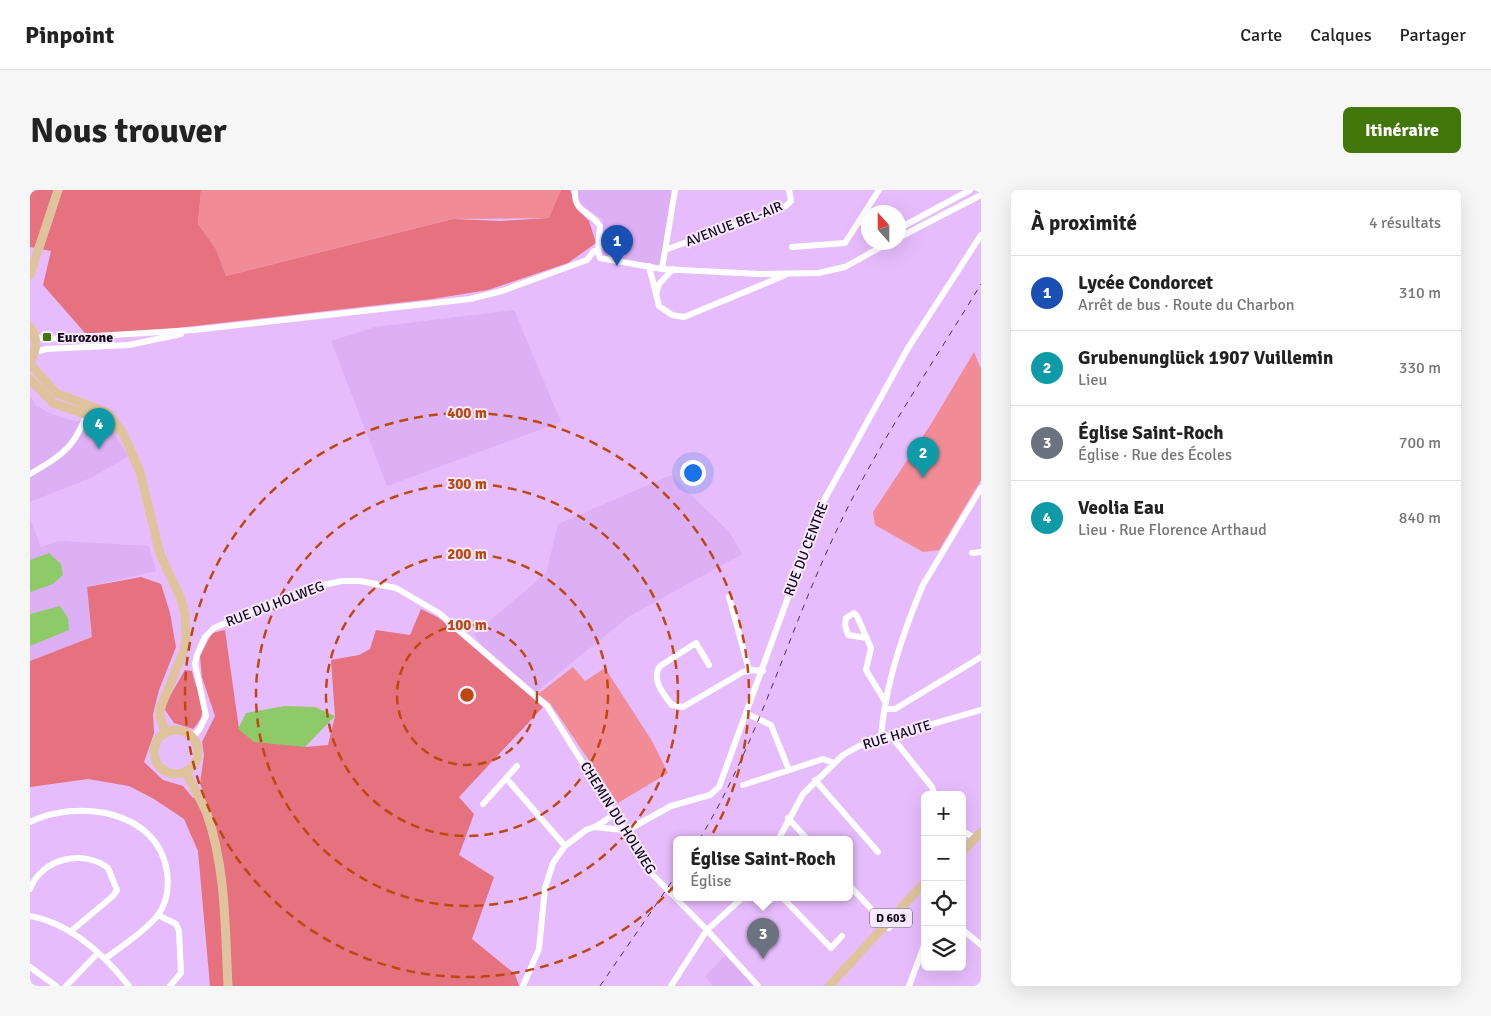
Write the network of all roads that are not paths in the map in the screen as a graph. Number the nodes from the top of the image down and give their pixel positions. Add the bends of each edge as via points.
1 (58, 190) edge
2 (575, 190) edge
3 (674, 190) edge
4 (790, 190) edge
5 (879, 190) edge
6 (970, 190) edge
7 (981, 195) edge
8 (859, 221) joint
9 (906, 225) edge
10 (906, 234) edge
11 (981, 235) edge
12 (792, 247) dead end
13 (665, 250) junction
14 (876, 250) edge
15 (599, 255) junction
16 (649, 266) junction
17 (662, 269) junction
18 (673, 270) junction
19 (792, 272) junction
20 (759, 274) junction
21 (30, 275) edge
22 (762, 285) junction
23 (656, 297) junction
24 (30, 327) edge
25 (194, 330) junction
26 (35, 337) junction
27 (35, 352) junction
28 (30, 363) edge
29 (30, 380) edge
30 (90, 406) junction
31 (86, 415) junction
32 (123, 433) junction
33 (30, 474) edge
34 (981, 488) edge
35 (978, 498) edge
36 (981, 552) edge
37 (972, 553) dead end
38 (729, 597) dead end
39 (867, 638) dead end
40 (981, 657) edge
41 (709, 665) dead end
42 (749, 670) junction
43 (763, 671) junction
44 (538, 698) joint
45 (886, 706) junction
46 (981, 710) edge
47 (750, 715) junction
48 (166, 733) junction
49 (891, 736) junction
50 (192, 738) junction
51 (881, 738) junction
52 (834, 763) junction
53 (517, 766) dead end
54 (789, 770) junction
55 (186, 772) junction
56 (506, 778) junction
57 (815, 780) junction
58 (743, 785) dead end
59 (934, 791) edge
60 (482, 804) dead end
61 (615, 814) junction
62 (788, 818) junction
63 (30, 822) edge
64 (981, 824) edge
65 (594, 827) junction
66 (624, 831) junction
67 (972, 834) edge
68 (780, 836) edge
69 (804, 836) edge
70 (565, 846) junction
71 (878, 852) dead end
72 (921, 887) edge
73 (30, 889) edge
74 (853, 889) edge
75 (921, 895) edge
76 (673, 896) edge
77 (678, 901) edge
78 (739, 901) edge
79 (786, 901) edge
80 (158, 915) junction
81 (30, 916) edge
82 (887, 926) junction
83 (707, 930) junction
84 (70, 932) junction
85 (966, 932) edge
86 (842, 936) dead end
87 (981, 945) edge
88 (98, 953) junction
89 (921, 954) edge
90 (105, 959) junction
91 (30, 967) edge
92 (56, 986) edge
93 (66, 986) edge
94 (129, 986) edge
95 (170, 986) edge
96 (228, 986) edge
97 (524, 986) edge
98 (671, 986) edge
99 (758, 986) edge
100 (829, 986) edge
101 (909, 986) edge

1 - 21 main road
2 - 15 street via 575,200 580,208 600,226
3 - 13 street, AVENUE BEL-AIR
4 - 13 street, AVENUE BEL-AIR via 791,200 786,206
5 - 8 street
6 - 9 street
7 - 10 street
8 - 12 street via 845,243
11 - 43 street, RUE DU CENTRE via 908,348 829,491 808,539
13 - 17 street, AVENUE BEL-AIR
14 - 19 street via 836,270
15 - 16 street
15 - 25 street via 594,262 590,257 502,292 470,299
16 - 17 street
16 - 23 street
17 - 18 street
18 - 20 street
18 - 23 street via 659,284
19 - 20 street
19 - 22 street
20 - 22 street
22 - 23 street via 684,317 672,315 659,306
24 - 26 main road
25 - 26 street
25 - 27 street via 144,343
26 - 27 main road
27 - 28 main road
28 - 30 main road via 56,393
29 - 31 main road via 53,403
30 - 31 street
30 - 32 main road via 108,413
31 - 32 main road via 108,422
31 - 33 street via 71,445
32 - 48 main road via 140,472 158,547 181,599 186,628 184,650 160,709
34 - 35 street
35 - 45 street via 922,585
36 - 37 street
38 - 42 street
39 - 45 street via 871,651 866,670
40 - 45 street via 895,709
41 - 42 street via 696,643 660,666 656,671 657,680 672,705 683,707
42 - 43 street
43 - 47 street, RUE DU CENTRE
44 - 50 street, RUE DU HOLWEG via 428,605 396,588 342,581 299,592 267,605 214,628 205,637 195,664 206,716
44 - 61 street, CHEMIN DU HOLWEG via 547,706
45 - 51 street
46 - 49 street, RUE HAUTE
47 - 54 street via 766,721 772,728
47 - 66 street, RUE DU CENTRE via 715,792 671,806
48 - 50 main road via 181,731
48 - 55 main road via 155,747 157,764 173,774
49 - 51 street, RUE HAUTE
49 - 59 street
50 - 55 main road via 198,748 197,758
51 - 52 street, RUE HAUTE via 859,746
52 - 54 street via 823,759
52 - 57 street, RUE HAUTE
53 - 56 street
54 - 58 street
55 - 96 main road via 203,804 217,850
56 - 60 street
56 - 70 street
57 - 62 street, RUE HAUTE
57 - 71 street
61 - 65 street
61 - 66 street, CHEMIN DU HOLWEG
62 - 68 street, RUE HAUTE
62 - 69 street
63 - 80 street via 61,811 95,810 122,818 144,830 162,853 166,867 168,893
64 - 67 main road
65 - 66 street
65 - 70 street
66 - 76 street, CHEMIN DU HOLWEG via 658,882
70 - 97 street via 547,878 540,949
72 - 82 main road, D 603
73 - 84 street via 42,872 70,858 91,859 108,868 117,890
74 - 82 street
75 - 82 main road, D 603
77 - 83 street, CHEMIN DU HOLWEG
78 - 83 street
79 - 86 street via 831,948
80 - 90 street
80 - 95 street via 176,924 179,931 181,974
81 - 84 street
82 - 100 main road, D 603
83 - 98 street
83 - 99 street, CHEMIN DU HOLWEG
84 - 88 street
85 - 87 street
88 - 90 street
88 - 93 street
89 - 101 street
90 - 94 street
91 - 92 street

